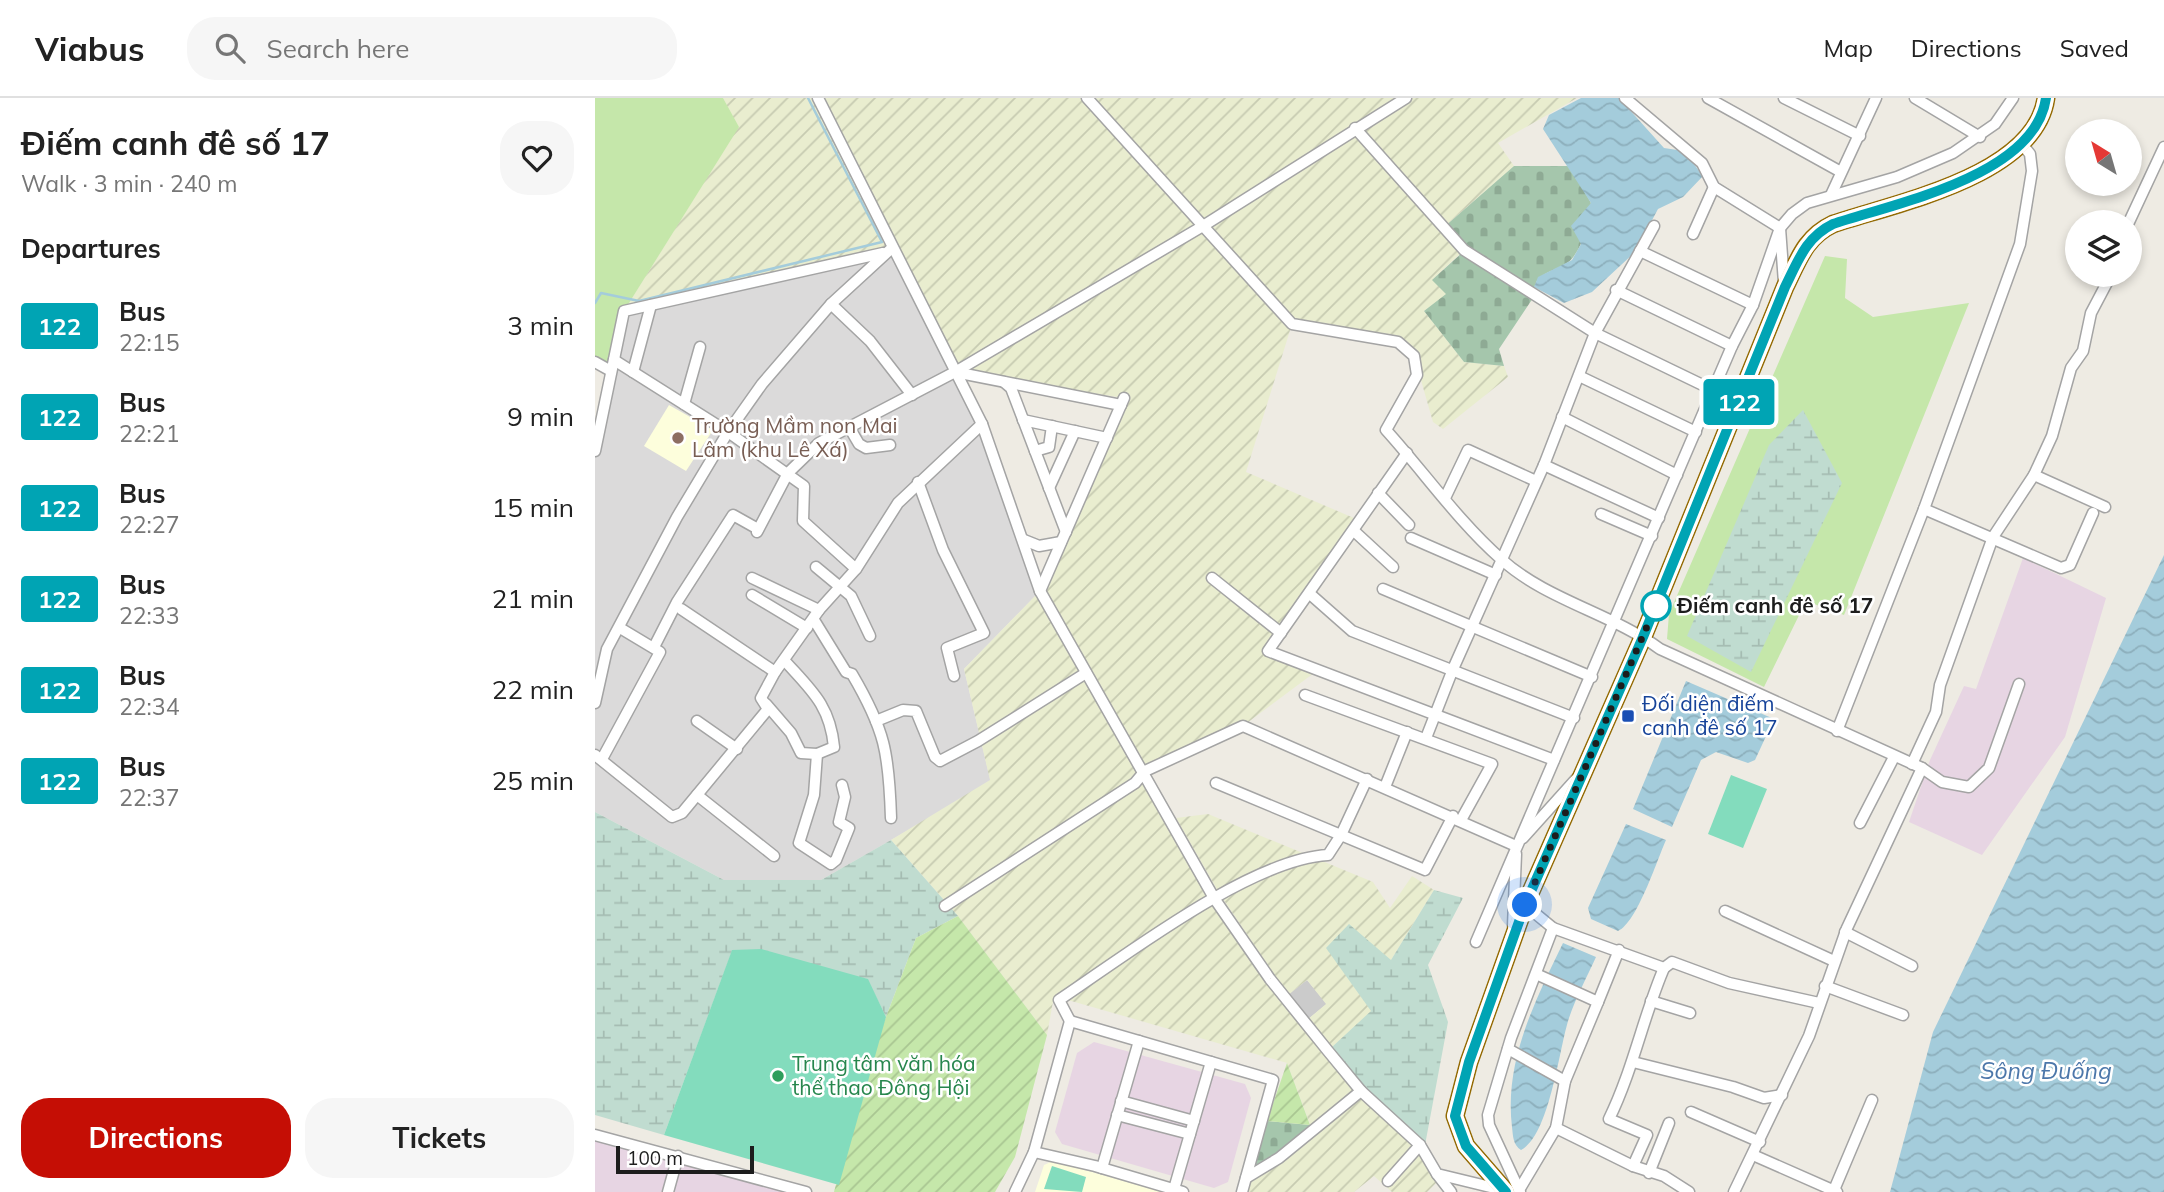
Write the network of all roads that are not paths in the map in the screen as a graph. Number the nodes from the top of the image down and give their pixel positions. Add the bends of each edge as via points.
1 (818, 98) edge
2 (1087, 98) edge
3 (1406, 98) edge
4 (1625, 98) edge
5 (1708, 98) edge
6 (1784, 98) edge
7 (1876, 98) edge
8 (1915, 98) edge
9 (2012, 98) edge
10 (2046, 98) edge
11 (1355, 128) junction
12 (1860, 136) junction
13 (1980, 137) junction
14 (2021, 143) junction
15 (2164, 147) edge
16 (1841, 172) junction
17 (1714, 187) junction
18 (1831, 195) junction
19 (2135, 210) edge
20 (1203, 226) junction
21 (1654, 226) dead end
22 (1780, 228) junction
23 (1693, 234) dead end
24 (888, 250) junction
25 (1640, 251) junction
26 (1785, 287) junction
27 (2105, 287) edge
28 (1616, 290) junction
29 (831, 304) junction
30 (651, 305) junction
31 (1753, 305) junction
32 (1595, 333) junction
33 (1732, 346) junction
34 (700, 347) dead end
35 (614, 360) junction
36 (595, 362) edge
37 (611, 371) junction
38 (633, 372) junction
39 (955, 372) junction
40 (1579, 376) junction
41 (1004, 382) junction
42 (1713, 390) junction
43 (912, 394) junction
44 (684, 404) junction
45 (1562, 417) junction
46 (1023, 421) junction
47 (598, 423) edge
48 (982, 424) junction
49 (1052, 426) junction
50 (849, 427) junction
51 (1075, 431) junction
52 (728, 432) junction
53 (1696, 432) junction
54 (1107, 438) junction
55 (890, 445) dead end
56 (1049, 447) junction
57 (595, 451) edge
58 (1035, 451) junction
59 (1407, 453) junction
60 (1063, 456) junction
61 (1544, 465) junction
62 (788, 473) junction
63 (1677, 475) junction
64 (2034, 475) junction
65 (1536, 481) junction
66 (918, 482) junction
67 (1049, 488) junction
68 (1378, 493) junction
69 (1445, 498) junction
70 (2105, 507) dead end
71 (1924, 509) junction
72 (2093, 513) dead end
73 (1601, 514) dead end
74 (1659, 519) junction
75 (1409, 524) dead end
76 (1354, 531) junction
77 (1066, 532) junction
78 (1652, 536) junction
79 (1993, 537) junction
80 (1411, 538) dead end
81 (1024, 540) junction
82 (1061, 542) junction
83 (1501, 560) junction
84 (1393, 567) dead end
85 (816, 568) dead end
86 (856, 569) junction
87 (1496, 575) junction
88 (752, 578) dead end
89 (1212, 578) dead end
90 (840, 587) junction
91 (1383, 589) dead end
92 (1040, 591) junction
93 (1310, 594) junction
94 (752, 595) dead end
95 (681, 609) dead end
96 (820, 610) junction
97 (1615, 622) junction
98 (810, 624) junction
99 (1472, 627) junction
100 (619, 628) junction
101 (1281, 633) junction
102 (870, 636) dead end
103 (1643, 637) junction
104 (654, 647) junction
105 (784, 660) junction
106 (1453, 669) junction
107 (775, 672) junction
108 (1086, 673) junction
109 (954, 676) dead end
110 (1592, 677) junction
111 (2019, 684) dead end
112 (597, 687) edge
113 (1305, 695) dead end
114 (761, 698) junction
115 (595, 703) edge
116 (1436, 713) junction
117 (1574, 718) junction
118 (697, 721) dead end
119 (876, 721) junction
120 (1837, 731) junction
121 (1407, 732) junction
122 (1426, 738) junction
123 (737, 749) junction
124 (817, 754) junction
125 (598, 757) edge
126 (1895, 757) junction
127 (1555, 761) junction
128 (1917, 766) junction
129 (1585, 769) junction
130 (1145, 771) junction
131 (1367, 779) junction
132 (1216, 782) dead end
133 (842, 785) dead end
134 (1385, 787) junction
135 (697, 795) junction
136 (891, 818) dead end
137 (1457, 818) junction
138 (1860, 824) dead end
139 (1341, 835) junction
140 (1516, 846) junction
141 (774, 856) dead end
142 (1214, 898) junction
143 (1525, 905) junction
144 (944, 906) dead end
145 (1725, 912) dead end
146 (1553, 928) junction
147 (1845, 932) junction
148 (1513, 940) junction
149 (1476, 942) dead end
150 (1619, 950) junction
151 (1834, 961) junction
152 (1912, 966) dead end
153 (1664, 968) junction
154 (1536, 974) junction
155 (1825, 986) junction
156 (1651, 1001) junction
157 (1598, 1002) junction
158 (1819, 1003) junction
159 (1690, 1013) dead end
160 (1903, 1015) dead end
161 (1070, 1021) junction
162 (1139, 1041) junction
163 (1508, 1049) junction
164 (1212, 1062) junction
165 (1633, 1062) junction
166 (1565, 1081) junction
167 (1361, 1091) junction
168 (1782, 1095) junction
169 (1872, 1100) dead end
170 (1121, 1101) junction
171 (1691, 1112) dead end
172 (1117, 1115) junction
173 (1194, 1121) junction
174 (1669, 1123) dead end
175 (1556, 1128) junction
176 (1190, 1134) junction
177 (595, 1135) edge
178 (1760, 1142) junction
179 (1420, 1145) junction
180 (1034, 1152) junction
181 (1753, 1155) junction
182 (678, 1156) junction
183 (1633, 1166) junction
184 (1102, 1168) junction
185 (1649, 1173) junction
186 (1437, 1174) junction
187 (1246, 1178) junction
188 (1388, 1181) dead end
189 (1178, 1190) edge
190 (1512, 1191) edge
191 (1836, 1191) edge
192 (669, 1192) edge
193 (806, 1192) edge
194 (1015, 1192) edge
195 (1242, 1192) edge
196 (1451, 1192) edge
197 (1689, 1192) edge
198 (1734, 1192) edge

1 - 24 street
2 - 20 street
3 - 11 street
4 - 17 street via 1702,163
5 - 16 street
6 - 12 street
7 - 12 street
8 - 13 street
9 - 13 street
10 - 14 main road
11 - 20 street
11 - 32 street via 1464,250
12 - 16 street
13 - 18 street via 1897,177
14 - 26 main road via 1976,175 1817,232
14 - 71 street via 2030,154 2032,171 2020,244
15 - 19 street
16 - 18 street
17 - 22 street
17 - 23 street
18 - 22 street via 1799,208
20 - 39 street
20 - 59 street via 1292,324 1398,342 1414,356 1417,375 1386,430
21 - 25 street
22 - 26 street
22 - 31 street
24 - 29 street
24 - 30 street
24 - 39 street
25 - 28 street
25 - 31 street
26 - 103 main road
27 - 64 street via 2091,313 2083,351 2071,368 2052,436
28 - 32 street
28 - 33 street
29 - 43 street via 870,341
29 - 52 street via 762,384
30 - 35 street via 624,311
30 - 38 street
31 - 33 street
32 - 40 street
32 - 42 street
33 - 42 street
34 - 44 street
35 - 37 street
35 - 38 street
36 - 37 street
37 - 47 street
38 - 44 street
39 - 41 street
39 - 43 street
39 - 48 street
40 - 45 street
40 - 53 street
41 - 46 street via 1011,388
41 - 54 street via 1122,402
42 - 53 street
43 - 50 street
44 - 52 street
45 - 61 street
45 - 63 street
46 - 49 street
46 - 58 street
47 - 57 street
48 - 66 street
48 - 81 street
49 - 51 street
49 - 56 street
50 - 55 street via 866,449
50 - 62 street via 818,443
51 - 54 street
51 - 60 street
52 - 62 street
52 - 100 street
53 - 63 street
54 - 77 street
56 - 58 street
56 - 60 street
58 - 67 street
59 - 68 street
59 - 69 street
60 - 67 street
61 - 65 street
61 - 74 street
62 - 86 street via 804,486 803,521
62 - 104 street via 757,531 733,515
63 - 74 street
64 - 70 street
64 - 79 street
65 - 69 street via 1468,450
65 - 83 street
66 - 86 street via 898,503
66 - 109 street via 943,550 984,633 947,648
67 - 77 street
68 - 75 street
68 - 76 street
69 - 83 street
71 - 79 street
71 - 120 street
72 - 79 street via 2070,565 2061,568
73 - 78 street
74 - 78 street
76 - 84 street
76 - 93 street
77 - 82 street
78 - 97 street
79 - 128 street via 1940,685 1936,712
80 - 87 street
81 - 82 street via 1039,545
81 - 92 street
82 - 92 street
83 - 87 street
83 - 97 street via 1538,586
85 - 90 street
86 - 90 street
87 - 99 street
88 - 96 street
89 - 101 street
90 - 96 street
90 - 102 street via 852,596
91 - 99 street
92 - 108 street
93 - 101 street
93 - 106 street via 1352,631
94 - 98 street
95 - 107 street
96 - 98 street
97 - 103 street
97 - 110 street
98 - 105 street
98 - 119 street via 852,674
99 - 106 street
99 - 110 street
100 - 104 street
100 - 112 street via 607,649
101 - 116 street via 1269,646 1270,652
103 - 120 street
103 - 129 main road
104 - 125 street via 660,652
105 - 107 street
105 - 124 street via 817,695 831,720 834,747
106 - 116 street
106 - 117 street
107 - 114 street
108 - 119 street via 940,761 916,711 903,710
108 - 130 street
110 - 117 street
111 - 128 street via 1989,768 1969,787 1942,782
112 - 115 street
113 - 121 street
114 - 123 street via 768,709
114 - 124 street via 791,733 801,753
116 - 122 street
116 - 127 street
117 - 127 street
118 - 123 street
119 - 136 street via 886,744
120 - 126 street
121 - 122 street
121 - 134 street
122 - 137 street via 1492,764
123 - 135 street
124 - 133 street via 814,795 799,843 831,864 849,828 839,822 845,797
125 - 135 street via 672,817 682,813
126 - 128 street
126 - 138 street
127 - 140 street
128 - 147 street
129 - 140 street
129 - 143 main road
130 - 131 street via 1243,726
130 - 142 street
130 - 144 street via 1135,783
131 - 134 street
131 - 139 street
132 - 139 street
134 - 137 street
135 - 141 street
137 - 139 street via 1425,870
137 - 140 street
139 - 142 street via 1328,855 1305,856
140 - 148 street
140 - 149 street
142 - 161 street via 1059,1000
142 - 167 street via 1270,979
143 - 146 street
143 - 148 main road
145 - 151 street
146 - 150 street
146 - 154 street
147 - 151 street
147 - 152 street
148 - 190 main road via 1469,1062 1455,1116 1466,1146
150 - 153 street
150 - 157 street
151 - 155 street
153 - 156 street
153 - 158 street via 1672,962 1729,983
154 - 157 street
154 - 163 street
155 - 158 street
155 - 160 street
156 - 159 street
156 - 165 street
157 - 166 street
158 - 168 street
161 - 162 street
161 - 180 street
162 - 164 street
162 - 170 street
163 - 166 street
163 - 190 street via 1488,1115
164 - 173 street
164 - 187 street via 1273,1080
165 - 168 street via 1764,1098
165 - 183 street via 1609,1119 1647,1135
166 - 175 street
167 - 179 street
167 - 187 street via 1279,1158
168 - 178 street
169 - 191 street
170 - 172 street
170 - 173 street
171 - 178 street
172 - 176 street
172 - 184 street
173 - 176 street
174 - 185 street
175 - 183 street
175 - 190 street
176 - 189 street
177 - 182 street
178 - 181 street
179 - 186 street
179 - 188 street
180 - 184 street
180 - 194 street
181 - 191 street
181 - 198 street
182 - 192 street
182 - 193 street
183 - 185 street
184 - 189 street
185 - 197 street via 1664,1176
186 - 190 street
186 - 196 street
187 - 195 street

